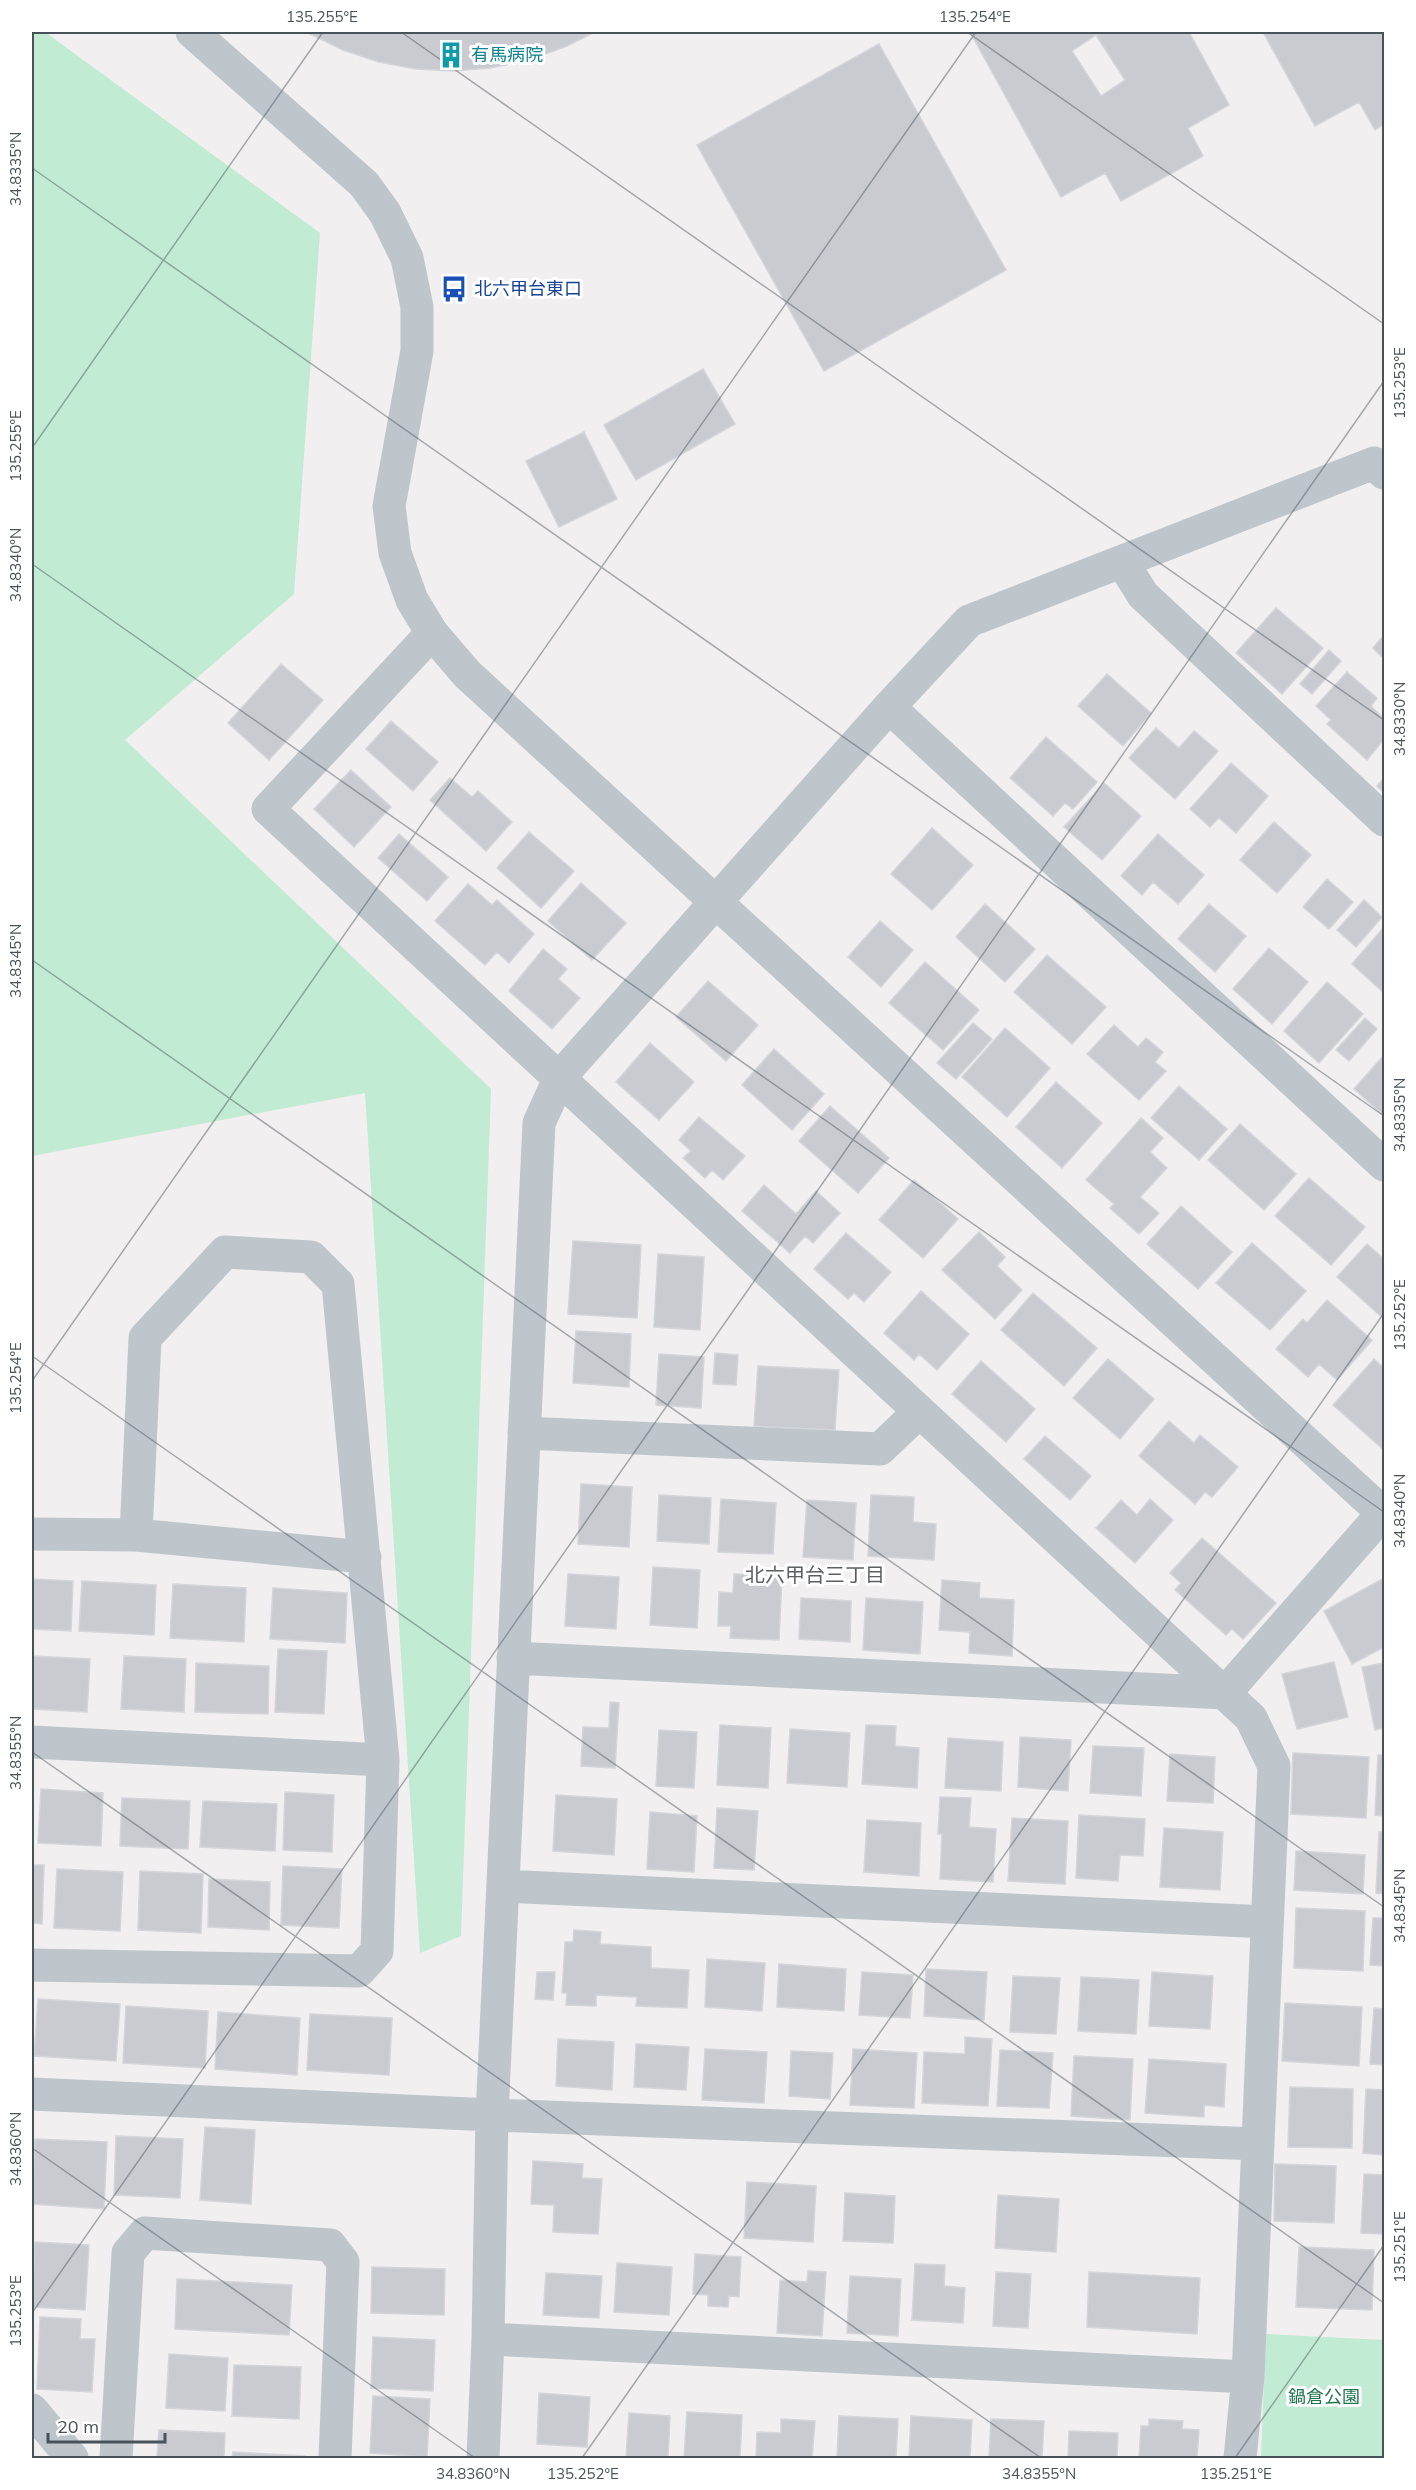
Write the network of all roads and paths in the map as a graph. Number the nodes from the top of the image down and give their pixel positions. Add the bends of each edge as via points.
1 (192, 32) edge
2 (1384, 473) edge
3 (1123, 563) junction
4 (432, 633) junction
5 (889, 707) junction
6 (1384, 820) edge
7 (715, 902) junction
8 (560, 1077) junction
9 (1384, 1165) edge
10 (919, 1412) junction
11 (524, 1433) junction
12 (1384, 1513) edge
13 (32, 1534) edge
14 (136, 1535) junction
15 (364, 1557) junction
16 (513, 1658) junction
17 (1225, 1693) junction
18 (32, 1742) edge
19 (383, 1760) junction
20 (503, 1886) junction
21 (1267, 1922) junction
22 (32, 1965) edge
23 (32, 2094) edge
24 (492, 2115) junction
25 (1258, 2144) junction
26 (488, 2339) junction
27 (1248, 2377) junction
28 (32, 2410) edge
29 (72, 2458) edge
30 (116, 2458) edge
31 (335, 2458) edge
32 (483, 2458) edge
33 (1240, 2458) edge

1 - 4 street via 364,184 385,213 407,258 417,308 417,351 388,506 395,553 412,600
2 - 3 street via 1374,463
3 - 5 street via 969,621
3 - 6 street via 1143,595
4 - 7 street via 467,674
4 - 8 street via 268,809
5 - 7 street
5 - 9 street
7 - 8 street
7 - 12 street
8 - 10 street
8 - 11 street via 539,1123
10 - 11 street via 880,1449
10 - 17 street
11 - 16 street
12 - 17 street
13 - 14 street
14 - 15 street
14 - 15 street via 145,1338 225,1252 311,1257 338,1284
15 - 19 street
16 - 17 street
16 - 20 street
17 - 21 street via 1251,1718 1274,1766
18 - 19 street
19 - 22 street via 377,1952 359,1971
20 - 21 street
20 - 24 street
21 - 25 street
23 - 24 street
24 - 25 street
24 - 26 street
25 - 27 street
26 - 27 street
26 - 32 street
27 - 33 street
28 - 29 street
30 - 31 street via 129,2253 145,2233 330,2245 343,2262

